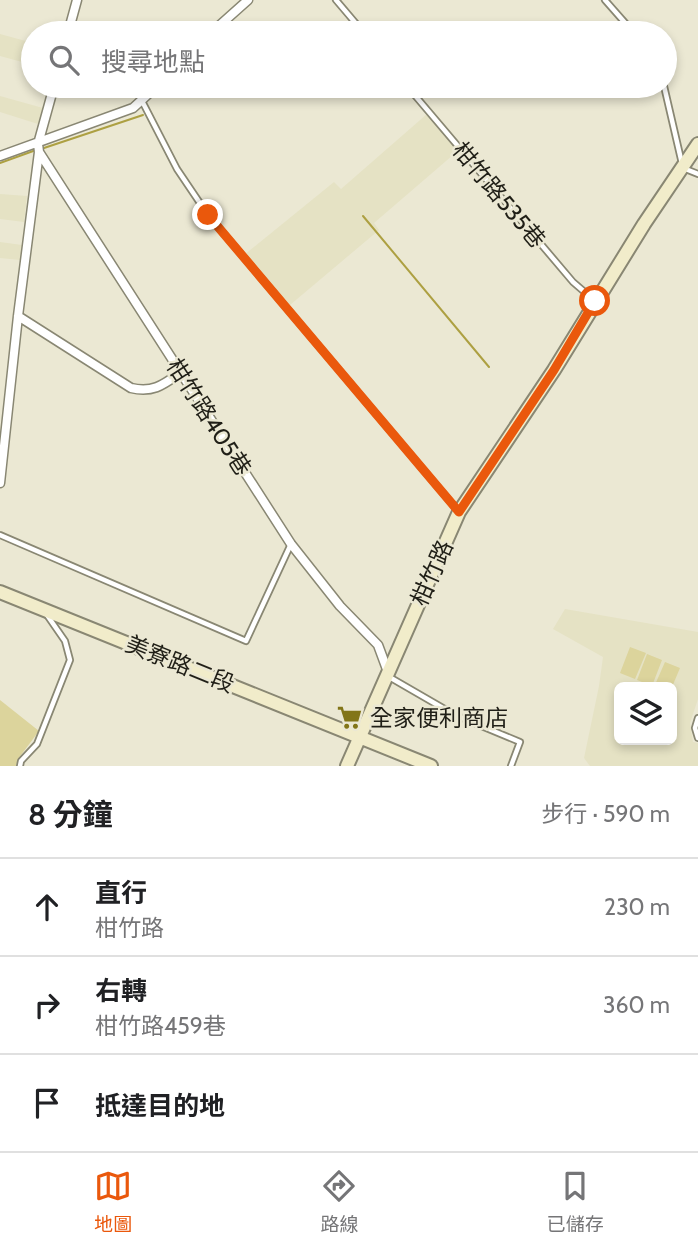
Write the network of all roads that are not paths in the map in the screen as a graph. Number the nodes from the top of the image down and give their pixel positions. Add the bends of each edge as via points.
1 (77, 0) edge
2 (248, 0) edge
3 (336, 0) edge
4 (605, 0) edge
5 (71, 21) edge
6 (224, 21) edge
7 (354, 21) edge
8 (623, 21) edge
9 (51, 98) edge
10 (145, 98) edge
11 (417, 98) edge
12 (667, 98) edge
13 (142, 101) junction
14 (698, 144) edge
15 (39, 148) junction
16 (0, 156) edge
17 (683, 168) junction
18 (698, 174) edge
19 (595, 301) junction
20 (18, 316) junction
21 (180, 373) junction
22 (0, 483) edge
23 (459, 512) junction
24 (0, 535) edge
25 (291, 544) junction
26 (0, 592) edge
27 (42, 608) junction
28 (388, 672) junction
29 (698, 718) edge
30 (359, 736) junction
31 (698, 738) edge
32 (20, 766) edge
33 (347, 766) edge
34 (431, 766) edge
35 (511, 766) edge

1 - 5 street
2 - 6 street
3 - 7 lane
4 - 8 lane
9 - 15 street
10 - 13 street
11 - 19 lane, 柑竹路535巷 via 573,282
12 - 17 lane
13 - 15 street
13 - 23 lane via 177,169 208,215
14 - 17 street, 柑竹路
15 - 16 street
15 - 20 street
15 - 21 street, 柑竹路405巷
17 - 18 lane
17 - 19 street, 柑竹路
19 - 23 street, 柑竹路
20 - 21 street via 131,388 152,390
20 - 22 street
21 - 25 street, 柑竹路405巷
23 - 28 street, 柑竹路
24 - 25 lane via 246,641
25 - 28 street, 柑竹路405巷 via 378,645
26 - 27 street, 美寮路二段
27 - 30 street, 美寮路二段
27 - 32 lane via 65,641 70,660 37,744
28 - 30 street, 柑竹路
28 - 35 lane via 455,715 520,742
29 - 31 lane
30 - 33 street, 柑竹路
30 - 34 street, 美寮路二段

